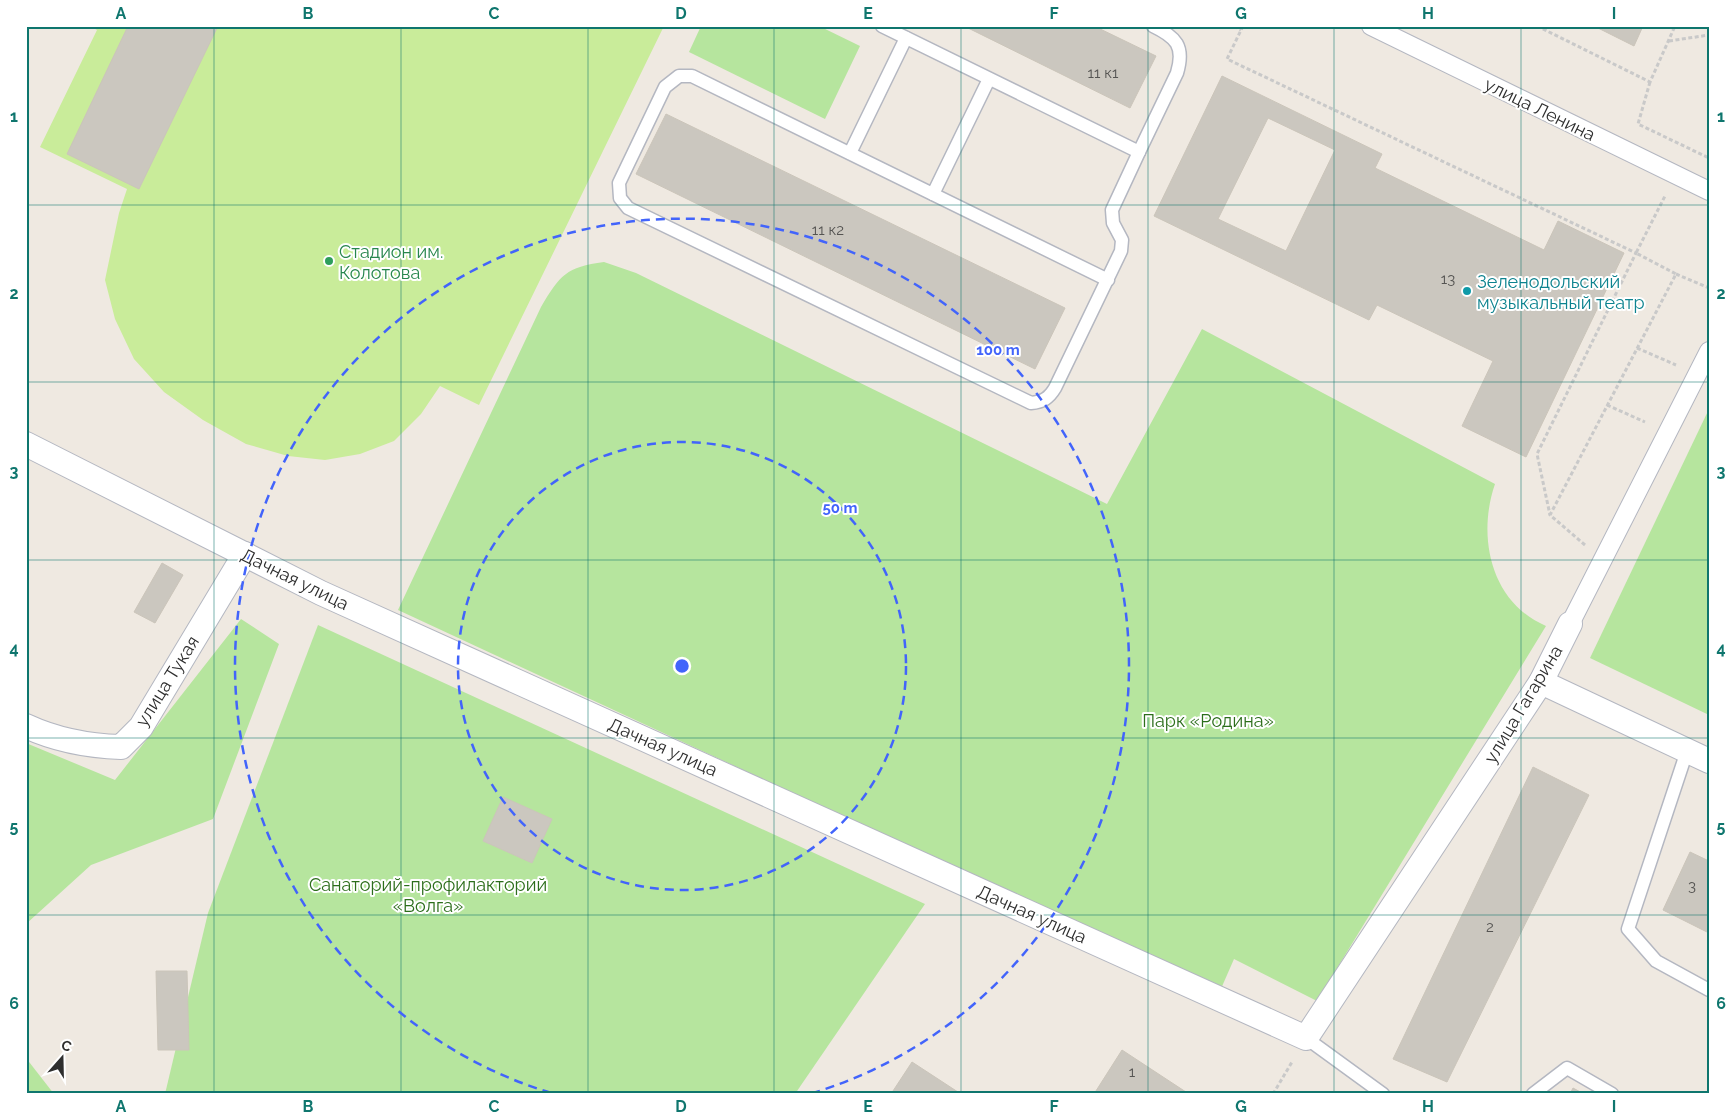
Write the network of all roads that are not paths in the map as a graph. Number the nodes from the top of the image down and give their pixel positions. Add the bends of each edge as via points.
1 (882, 26) edge
2 (1153, 26) edge
3 (1370, 26) edge
4 (906, 38) junction
5 (989, 79) junction
6 (1139, 152) junction
7 (850, 154) junction
8 (1709, 191) edge
9 (933, 194) junction
10 (1108, 280) junction
11 (1709, 352) edge
12 (26, 444) edge
13 (245, 554) junction
14 (1570, 624) joint
15 (1541, 682) junction
16 (26, 726) edge
17 (1687, 751) junction
18 (1709, 761) edge
19 (1709, 990) edge
20 (1306, 1038) junction
21 (1383, 1094) edge
22 (1533, 1094) edge
23 (1612, 1094) edge

1 - 4 lane
2 - 6 lane via 1175,40 1180,62 1178,73
3 - 8 street, улица Ленина
4 - 5 lane
4 - 7 lane
5 - 6 lane
5 - 9 lane
6 - 10 lane via 1112,210 1113,223 1122,245
7 - 9 lane
7 - 10 lane via 692,76 678,76 665,86 621,176 620,198 628,208 1032,403 1040,403 1051,395
9 - 10 lane
11 - 14 street, улица Гагарина
12 - 13 street, Дачная улица
13 - 16 street, улица Тукая via 141,727 121,747 94,746 43,734
13 - 20 street, Дачная улица via 321,593
14 - 15 street, улица Гагарина
15 - 17 street
15 - 20 street, улица Гагарина
17 - 18 street
17 - 19 lane via 1628,929 1656,961
20 - 21 lane
22 - 23 lane via 1567,1068

